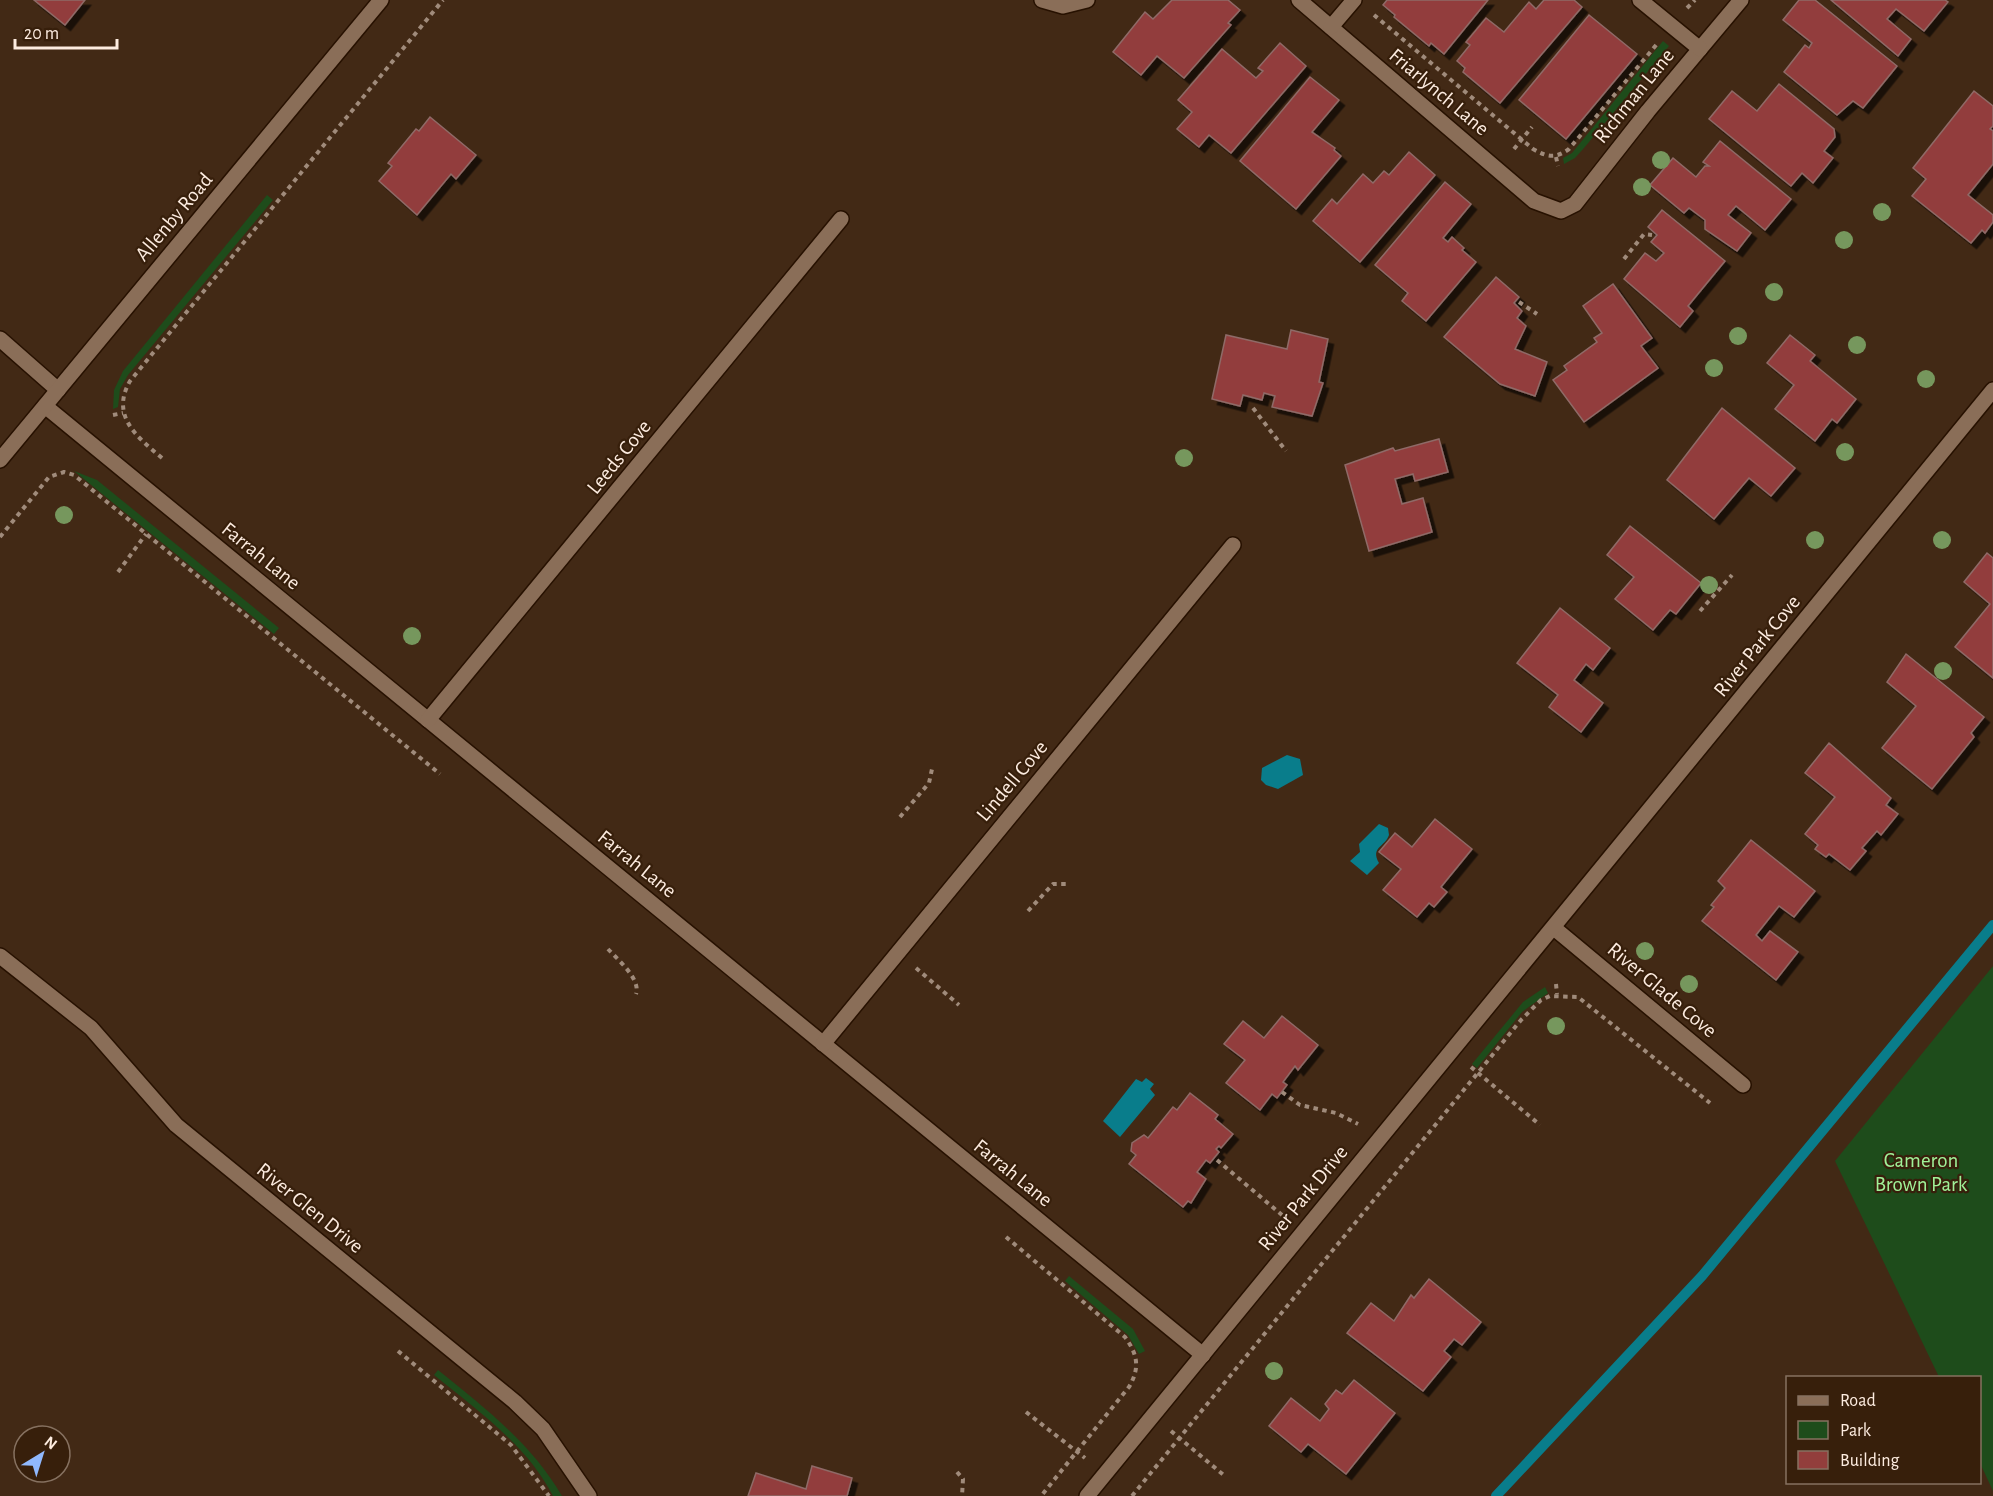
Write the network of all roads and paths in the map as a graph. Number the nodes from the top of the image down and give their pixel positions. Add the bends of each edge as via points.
1 (381, 0) edge
2 (443, 0) edge
3 (1042, 0) edge
4 (1087, 0) edge
5 (1299, 0) edge
6 (1354, 0) edge
7 (1640, 0) edge
8 (1695, 0) edge
9 (1741, 0) edge
10 (1373, 14) dead end
11 (1672, 26) junction
12 (1331, 27) junction
13 (1700, 49) junction
14 (1532, 127) dead end
15 (1522, 140) junction
16 (1514, 149) dead end
17 (1556, 157) junction
18 (1558, 166) dead end
19 (1556, 210) joint
20 (841, 219) dead end
21 (1652, 235) dead end
22 (1624, 259) dead end
23 (1519, 302) dead end
24 (1537, 314) dead end
25 (0, 339) edge
26 (58, 390) junction
27 (1993, 390) edge
28 (45, 405) junction
29 (1253, 408) dead end
30 (123, 413) junction
31 (113, 415) dead end
32 (1286, 452) dead end
33 (162, 458) dead end
34 (0, 460) edge
35 (146, 534) junction
36 (0, 537) edge
37 (1233, 545) dead end
38 (118, 572) dead end
39 (1732, 575) dead end
40 (1700, 611) dead end
41 (428, 720) junction
42 (932, 769) dead end
43 (440, 774) dead end
44 (900, 817) dead end
45 (1066, 884) dead end
46 (1028, 911) dead end
47 (1554, 928) junction
48 (608, 949) dead end
49 (0, 956) edge
50 (916, 968) dead end
51 (1556, 984) dead end
52 (636, 994) dead end
53 (1557, 994) junction
54 (959, 1005) dead end
55 (823, 1044) junction
56 (1470, 1067) dead end
57 (1478, 1073) junction
58 (1743, 1085) dead end
59 (1282, 1092) dead end
60 (1710, 1103) dead end
61 (1358, 1124) dead end
62 (1540, 1125) dead end
63 (1217, 1160) dead end
64 (1282, 1215) dead end
65 (1006, 1237) dead end
66 (398, 1351) dead end
67 (1203, 1355) junction
68 (1026, 1412) dead end
69 (1170, 1430) dead end
70 (1179, 1437) junction
71 (1077, 1452) junction
72 (1085, 1458) dead end
73 (957, 1472) dead end
74 (1226, 1477) dead end
75 (549, 1496) edge
76 (589, 1496) edge
77 (962, 1496) edge
78 (1041, 1496) edge
79 (1087, 1496) edge
80 (1132, 1496) edge

1 - 26 street, Allenby Road
2 - 30 path via 140,366 125,389
3 - 4 street via 1063,6
5 - 12 street, Friarlynch Lane
6 - 12 street
7 - 11 street
8 - 11 path
9 - 13 street, Richman Lane
10 - 15 path
11 - 13 street
11 - 17 path via 1569,149
12 - 19 street, Friarlynch Lane via 1534,201
13 - 19 street, Richman Lane via 1575,204
14 - 15 path
15 - 16 path
15 - 17 path via 1546,157
17 - 18 path
20 - 41 street, Leeds Cove
21 - 22 path via 1644,234
23 - 24 path
25 - 26 street
26 - 28 street, Allenby Road
27 - 47 street, River Park Cove
28 - 34 street, Allenby Road
28 - 41 street, Farrah Lane
29 - 32 path
30 - 31 path
30 - 33 path via 136,436
35 - 36 path via 74,475 64,472 49,477
35 - 38 path
35 - 43 path
37 - 55 street, Lindell Cove
39 - 40 path
41 - 55 street, Farrah Lane
42 - 44 path via 929,783
45 - 46 path via 1053,884
47 - 58 street, River Glade Cove
47 - 67 street, River Park Drive
48 - 52 path via 635,981
49 - 76 street, River Glen Drive via 92,1028 176,1125 515,1402 543,1430
50 - 54 path
51 - 53 path
53 - 57 path via 1532,1008
53 - 60 path via 1586,1001
55 - 67 street, Farrah Lane
56 - 57 path
57 - 62 path
57 - 70 path
59 - 61 path via 1300,1105 1336,1113
63 - 64 path
65 - 71 path via 1125,1337 1137,1358 1138,1367 1129,1387
66 - 75 path via 511,1445
67 - 79 street, River Park Drive
68 - 71 path
69 - 70 path
70 - 74 path
70 - 80 path
71 - 72 path
71 - 78 path
73 - 77 path via 963,1479

